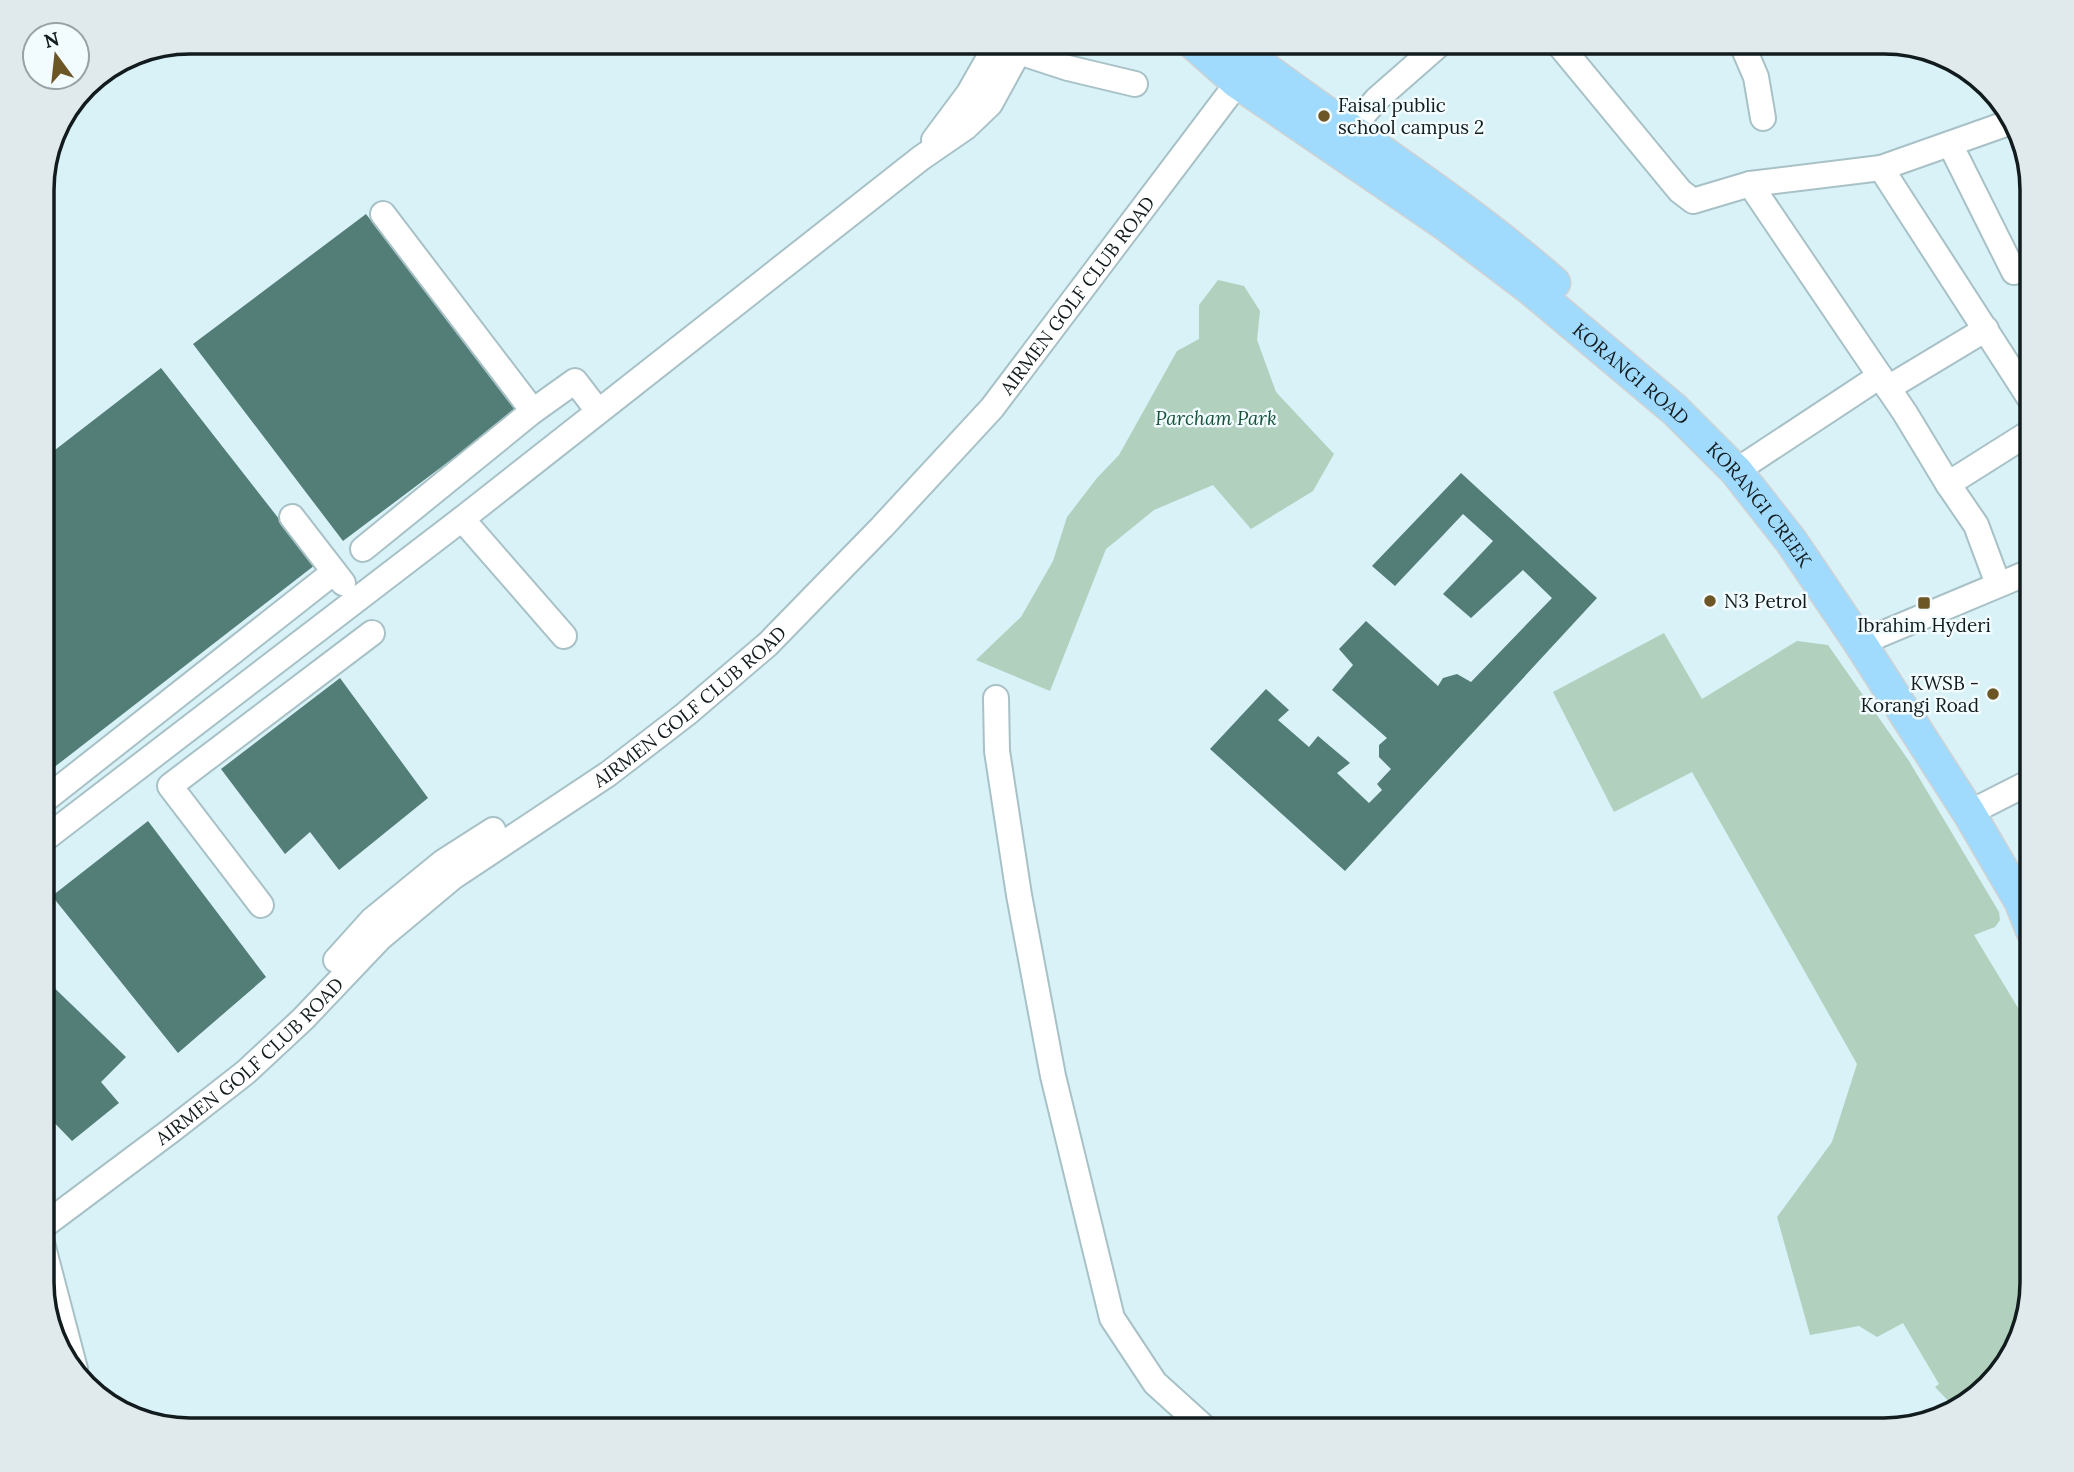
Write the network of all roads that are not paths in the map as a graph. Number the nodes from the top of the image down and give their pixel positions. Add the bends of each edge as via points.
1 (1002, 54) edge
2 (1036, 54) edge
3 (1219, 54) edge
4 (1428, 54) edge
5 (1567, 54) edge
6 (1746, 54) edge
7 (1239, 63) edge
8 (1135, 84) dead end
9 (1763, 118) dead end
10 (2003, 125) edge
11 (1351, 129) junction
12 (1950, 144) junction
13 (1881, 168) junction
14 (1750, 184) junction
15 (383, 214) dead end
16 (2014, 272) dead end
17 (1986, 329) junction
18 (1884, 382) junction
19 (2020, 383) edge
20 (1675, 410) junction
21 (533, 411) junction
22 (598, 411) junction
23 (2020, 439) edge
24 (1735, 471) junction
25 (1948, 484) junction
26 (292, 517) dead end
27 (462, 519) junction
28 (363, 549) dead end
29 (334, 572) junction
30 (2020, 576) edge
31 (1998, 584) junction
32 (355, 600) junction
33 (372, 633) dead end
34 (564, 636) dead end
35 (1860, 643) junction
36 (996, 698) dead end
37 (201, 718) junction
38 (222, 747) junction
39 (2020, 787) edge
40 (55, 792) edge
41 (1969, 813) junction
42 (55, 831) edge
43 (2020, 900) edge
44 (261, 905) dead end
45 (55, 1198) edge
46 (55, 1217) edge
47 (56, 1295) edge
48 (68, 1341) edge
49 (1194, 1418) edge

1 - 22 street via 921,158
2 - 8 street
3 - 7 main road, KORANGI ROAD
4 - 11 street
5 - 14 street via 1687,198 1693,201
6 - 9 street via 1756,77
7 - 11 main road, KORANGI ROAD
7 - 20 main road, KORANGI ROAD via 1531,289
7 - 45 street, AIRMEN GOLF CLUB ROAD via 983,396 758,632 676,704 601,760 443,862 372,920 294,1008 236,1060
7 - 46 street, AIRMEN GOLF CLUB ROAD via 1107,258 992,408 768,644 608,774 453,877 380,937 246,1072
10 - 12 street
11 - 20 main road, KORANGI ROAD via 1519,253 1637,360
12 - 13 street
12 - 16 street
13 - 14 street
13 - 17 street
14 - 18 street
15 - 21 street
17 - 18 street
17 - 19 street
18 - 24 street
18 - 25 street
20 - 24 main road, KORANGI CREEK
21 - 22 street via 575,381
21 - 28 street
22 - 27 street
23 - 25 street
24 - 35 main road, KORANGI CREEK via 1791,541
25 - 31 street via 1976,525
26 - 29 street
27 - 32 street
27 - 34 street
29 - 32 street
29 - 40 street
30 - 31 street
31 - 35 street
32 - 37 street
33 - 38 street
35 - 41 main road, KORANGI CREEK
36 - 49 street via 997,751 1048,1050 1112,1318 1155,1383
37 - 38 street
37 - 42 street
38 - 44 street via 170,786
39 - 41 street
41 - 43 main road, KORANGI CREEK
47 - 48 street

